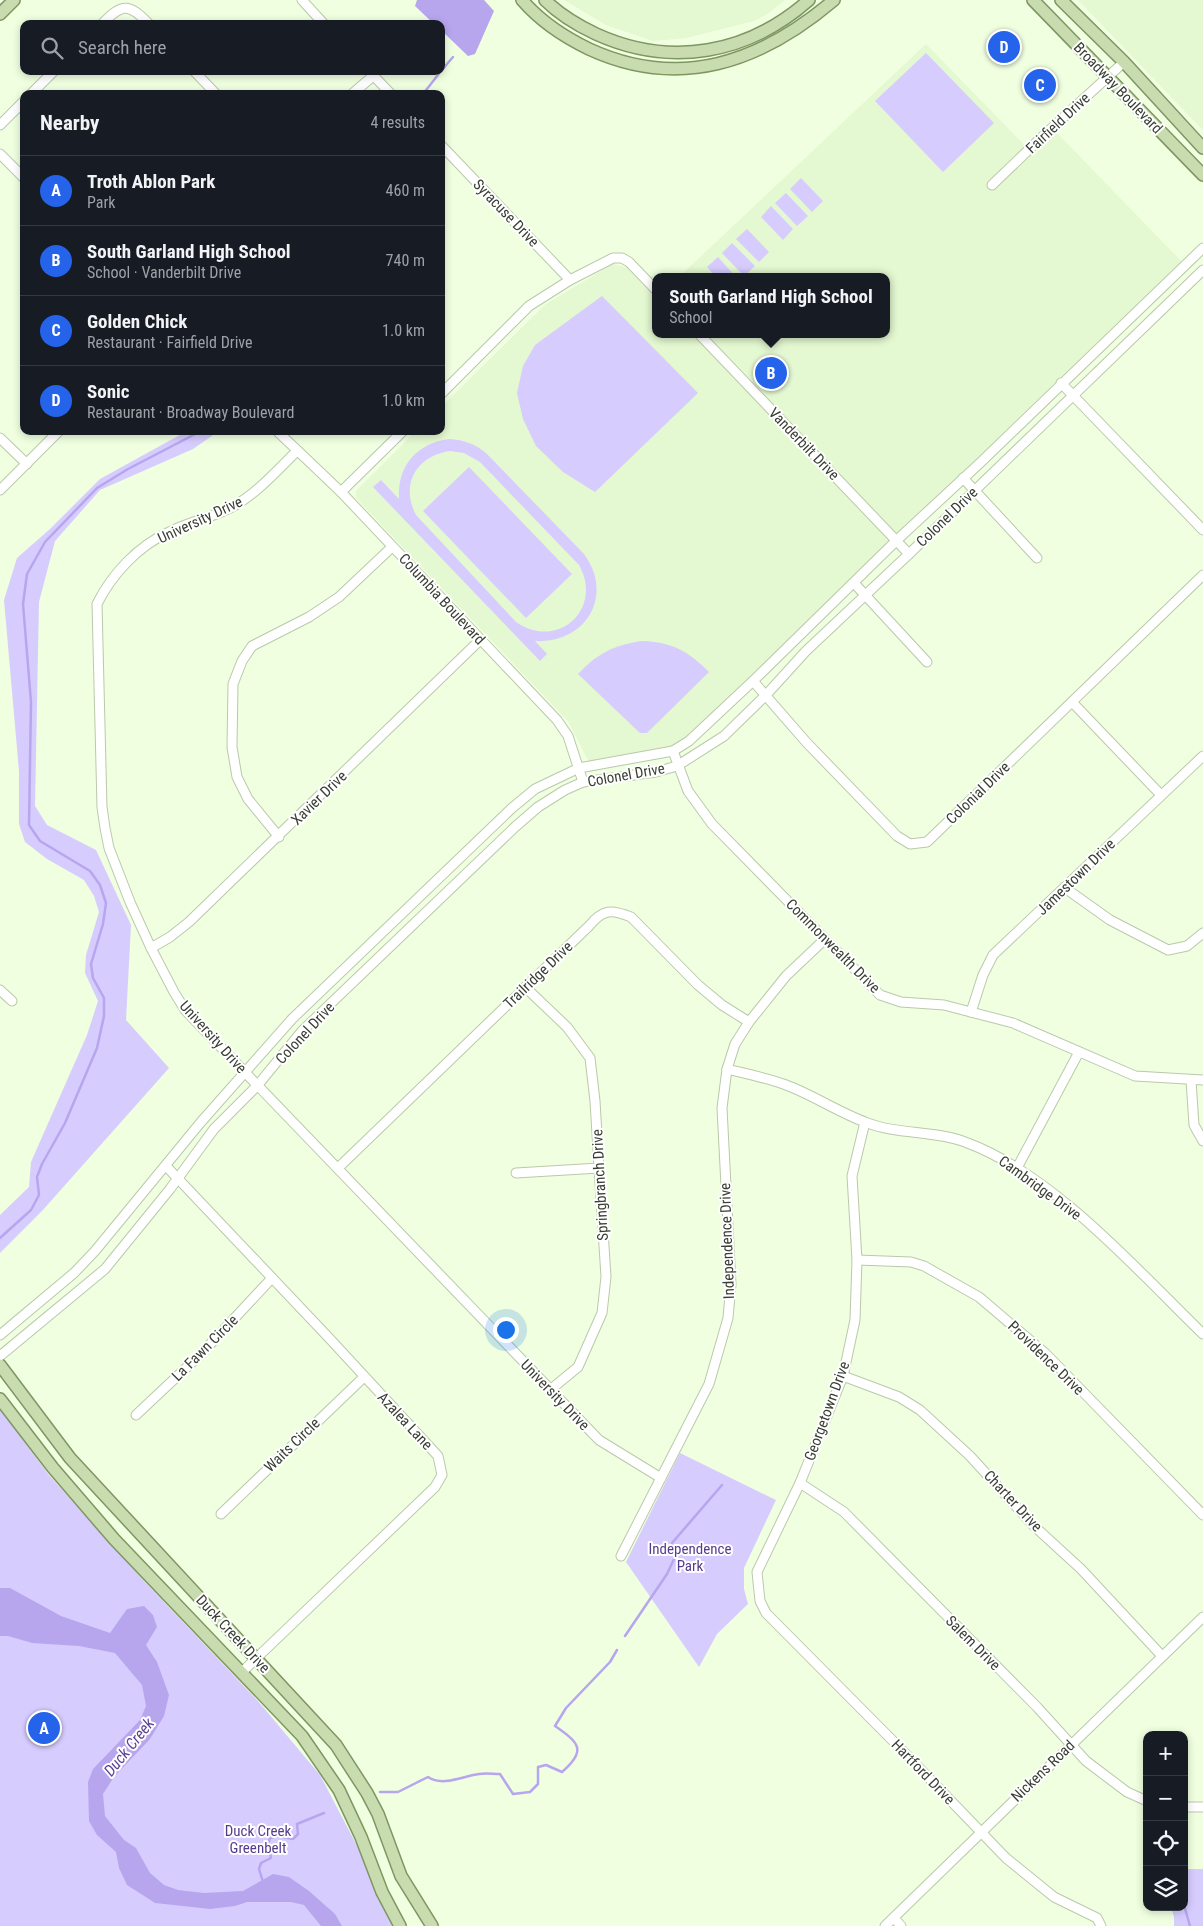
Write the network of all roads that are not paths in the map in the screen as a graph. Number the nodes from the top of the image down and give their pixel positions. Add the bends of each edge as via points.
1 (14, 0) edge
2 (302, 0) edge
3 (522, 0) edge
4 (545, 0) edge
5 (810, 0) edge
6 (834, 0) edge
7 (1033, 0) edge
8 (1061, 0) edge
9 (0, 14) edge
10 (107, 20) edge
11 (145, 20) edge
12 (320, 20) edge
13 (1124, 62) junction
14 (50, 75) edge
15 (198, 75) edge
16 (369, 75) edge
17 (373, 75) edge
18 (1108, 77) junction
19 (35, 90) edge
20 (212, 90) edge
21 (356, 90) edge
22 (387, 90) edge
23 (20, 105) edge
24 (1179, 122) junction
25 (0, 125) edge
26 (1164, 135) junction
27 (1203, 148) edge
28 (445, 149) edge
29 (0, 154) edge
30 (20, 174) edge
31 (1203, 175) edge
32 (992, 185) dead end
33 (1203, 248) edge
34 (1203, 270) edge
35 (570, 280) junction
36 (652, 286) edge
37 (703, 338) edge
38 (1062, 384) junction
39 (445, 390) edge
40 (1073, 395) junction
41 (55, 435) edge
42 (281, 435) edge
43 (399, 435) edge
44 (0, 438) edge
45 (298, 451) junction
46 (26, 464) junction
47 (963, 478) junction
48 (0, 490) edge
49 (975, 491) junction
50 (341, 492) junction
51 (1203, 530) edge
52 (897, 540) junction
53 (392, 547) junction
54 (909, 554) junction
55 (1037, 558) dead end
56 (1203, 575) edge
57 (854, 583) junction
58 (866, 594) junction
59 (480, 640) junction
60 (927, 662) dead end
61 (753, 681) junction
62 (766, 695) junction
63 (1072, 702) junction
64 (673, 751) junction
65 (1203, 756) edge
66 (677, 766) junction
67 (579, 768) junction
68 (583, 782) junction
69 (1161, 795) junction
70 (278, 837) junction
71 (1065, 888) junction
72 (1203, 934) edge
73 (825, 938) junction
74 (151, 948) junction
75 (525, 987) junction
76 (0, 990) edge
77 (12, 1002) dead end
78 (971, 1012) junction
79 (749, 1022) junction
80 (1079, 1052) junction
81 (727, 1069) junction
82 (244, 1073) junction
83 (1191, 1080) junction
84 (1203, 1080) edge
85 (257, 1086) junction
86 (865, 1122) junction
87 (1203, 1141) edge
88 (166, 1166) junction
89 (338, 1168) junction
90 (599, 1168) junction
91 (1017, 1168) junction
92 (516, 1173) dead end
93 (178, 1178) junction
94 (857, 1260) junction
95 (272, 1278) junction
96 (1203, 1334) edge
97 (0, 1335) edge
98 (0, 1356) edge
99 (0, 1365) edge
100 (843, 1376) junction
101 (364, 1378) junction
102 (550, 1390) junction
103 (0, 1400) edge
104 (136, 1415) dead end
105 (661, 1478) junction
106 (800, 1483) junction
107 (221, 1514) dead end
108 (1203, 1515) edge
109 (622, 1556) dead end
110 (760, 1601) joint
111 (1203, 1617) edge
112 (1162, 1656) junction
113 (257, 1658) junction
114 (242, 1672) junction
115 (1071, 1744) junction
116 (1143, 1799) edge
117 (1188, 1807) edge
118 (1203, 1807) edge
119 (981, 1831) junction
120 (894, 1918) junction
121 (400, 1926) edge
122 (432, 1926) edge
123 (885, 1926) edge
124 (902, 1926) edge
125 (1101, 1926) edge

1 - 9 main road
2 - 12 street
3 - 6 main road via 563,36 604,56 645,67 677,69 734,60 781,40
4 - 5 main road via 574,23 616,43 679,53 715,50 746,41 768,30
7 - 18 main road, Broadway Boulevard
8 - 13 main road, Broadway Boulevard
10 - 11 street via 120,9 136,10
13 - 18 street, Fairfield Drive
13 - 24 main road, Broadway Boulevard
14 - 19 street
15 - 20 street
16 - 21 street
17 - 22 street
18 - 26 main road, Broadway Boulevard
18 - 32 street, Fairfield Drive
23 - 25 street
24 - 26 main road
24 - 27 main road, Broadway Boulevard
26 - 31 main road, Broadway Boulevard
28 - 35 street, Syracuse Drive
29 - 30 street
33 - 38 street, Colonel Drive
34 - 40 street, Colonel Drive
35 - 36 street via 614,258 622,258
35 - 39 street via 529,306
37 - 52 street, Vanderbilt Drive
38 - 40 street
38 - 47 street, Colonel Drive
40 - 49 street, Colonel Drive
40 - 51 street
41 - 46 street
42 - 45 street, Columbia Boulevard
43 - 50 street
44 - 46 street
45 - 50 street, Columbia Boulevard
45 - 74 street, University Drive via 250,497 230,509 169,532 124,563 97,604 104,828 130,902
46 - 48 street
47 - 49 street
47 - 52 street, Colonel Drive
49 - 54 street, Colonel Drive
49 - 55 street
50 - 53 street, Columbia Boulevard
52 - 54 street, Vanderbilt Drive
52 - 57 street, Colonel Drive
53 - 59 street, Columbia Boulevard
53 - 70 street via 339,597 309,617 252,646 242,661 233,684 232,747 237,777 248,799
54 - 58 street, Colonel Drive
56 - 63 street, Colonial Drive
57 - 58 street
57 - 61 street, Colonel Drive
58 - 60 street
58 - 62 street, Colonel Drive via 806,651
59 - 67 street, Columbia Boulevard via 558,720 568,736
59 - 70 street, Xavier Drive
61 - 62 street, Colonial Drive
61 - 64 street, Colonel Drive via 689,741
62 - 63 street, Colonial Drive via 814,751 897,836 910,844 927,842
62 - 66 street, Colonel Drive via 724,736
63 - 69 street
64 - 66 street, Commonwealth Drive
64 - 67 street, Colonel Drive
65 - 69 street, Jamestown Drive
66 - 68 street, Colonel Drive
66 - 73 street, Commonwealth Drive via 688,791 712,824
67 - 68 street, Columbia Boulevard
67 - 82 street, Colonel Drive via 535,789 512,808 319,992
68 - 85 street, Colonel Drive via 538,807 515,827 302,1031
69 - 71 street, Jamestown Drive
70 - 74 street, Xavier Drive via 189,922
71 - 72 street via 1110,920 1168,950 1187,946
71 - 78 street, Jamestown Drive via 993,955
73 - 78 street, Commonwealth Drive via 880,995 901,1002 944,1005
73 - 79 street, Independence Drive via 786,976
74 - 82 street, University Drive via 185,1010
75 - 79 street, Trailridge Drive via 599,915 618,912 631,917 704,990
75 - 89 street, Trailridge Drive
75 - 90 street, Springbranch Drive via 567,1027 590,1058
76 - 77 street
78 - 80 street, Commonwealth Drive via 1013,1023
79 - 81 street, Independence Drive via 735,1044
80 - 83 street, Commonwealth Drive via 1135,1076
80 - 91 street
81 - 86 street, Cambridge Drive via 786,1085
81 - 105 street, Independence Drive via 722,1108 732,1284 728,1318 709,1384
82 - 85 street, University Drive
82 - 88 street, Colonel Drive
83 - 84 street, Commonwealth Drive
83 - 87 street via 1194,1125
85 - 89 street, University Drive
85 - 93 street, Colonel Drive via 214,1129
86 - 91 street, Cambridge Drive via 965,1142
86 - 94 street, Georgetown Drive via 852,1176
88 - 93 street, Azalea Lane
88 - 97 street, Colonel Drive via 90,1256
89 - 102 street, University Drive
90 - 92 street
90 - 102 street, Springbranch Drive via 606,1277 602,1313 578,1367
91 - 96 street, Cambridge Drive via 1062,1200 1106,1239
93 - 95 street, Azalea Lane
93 - 98 street, Colonel Drive via 104,1269
94 - 100 street, Georgetown Drive via 855,1320
94 - 108 street, Providence Drive via 911,1262 979,1297 1046,1354
95 - 101 street, Azalea Lane
95 - 104 street, La Fawn Circle via 202,1353
99 - 113 main road, Duck Creek Drive via 70,1458
100 - 106 street, Georgetown Drive
100 - 112 street, Charter Drive via 899,1397 920,1410 970,1456
101 - 107 street, Waits Circle
101 - 113 street, Azalea Lane via 438,1456 442,1475 435,1487
102 - 105 street, University Drive via 599,1440
103 - 114 main road, Duck Creek Drive via 114,1539
105 - 109 street, Independence Drive
106 - 110 street, Georgetown Drive via 757,1572
106 - 115 street, Salem Drive via 844,1512
110 - 119 street, Hartford Drive via 766,1613
111 - 112 street, Nickens Road
112 - 115 street, Nickens Road
113 - 114 street, Azalea Lane
113 - 122 main road, Duck Creek Drive via 336,1745 357,1775 378,1814 401,1876
114 - 121 main road, Duck Creek Drive via 302,1736 339,1790 382,1892
115 - 116 street, Salem Drive via 1110,1780
115 - 119 street, Nickens Road
117 - 118 street
119 - 120 street, Nickens Road
119 - 125 street, Hartford Drive via 1006,1858 1054,1897 1097,1918
120 - 123 street, Nickens Road
120 - 124 street

